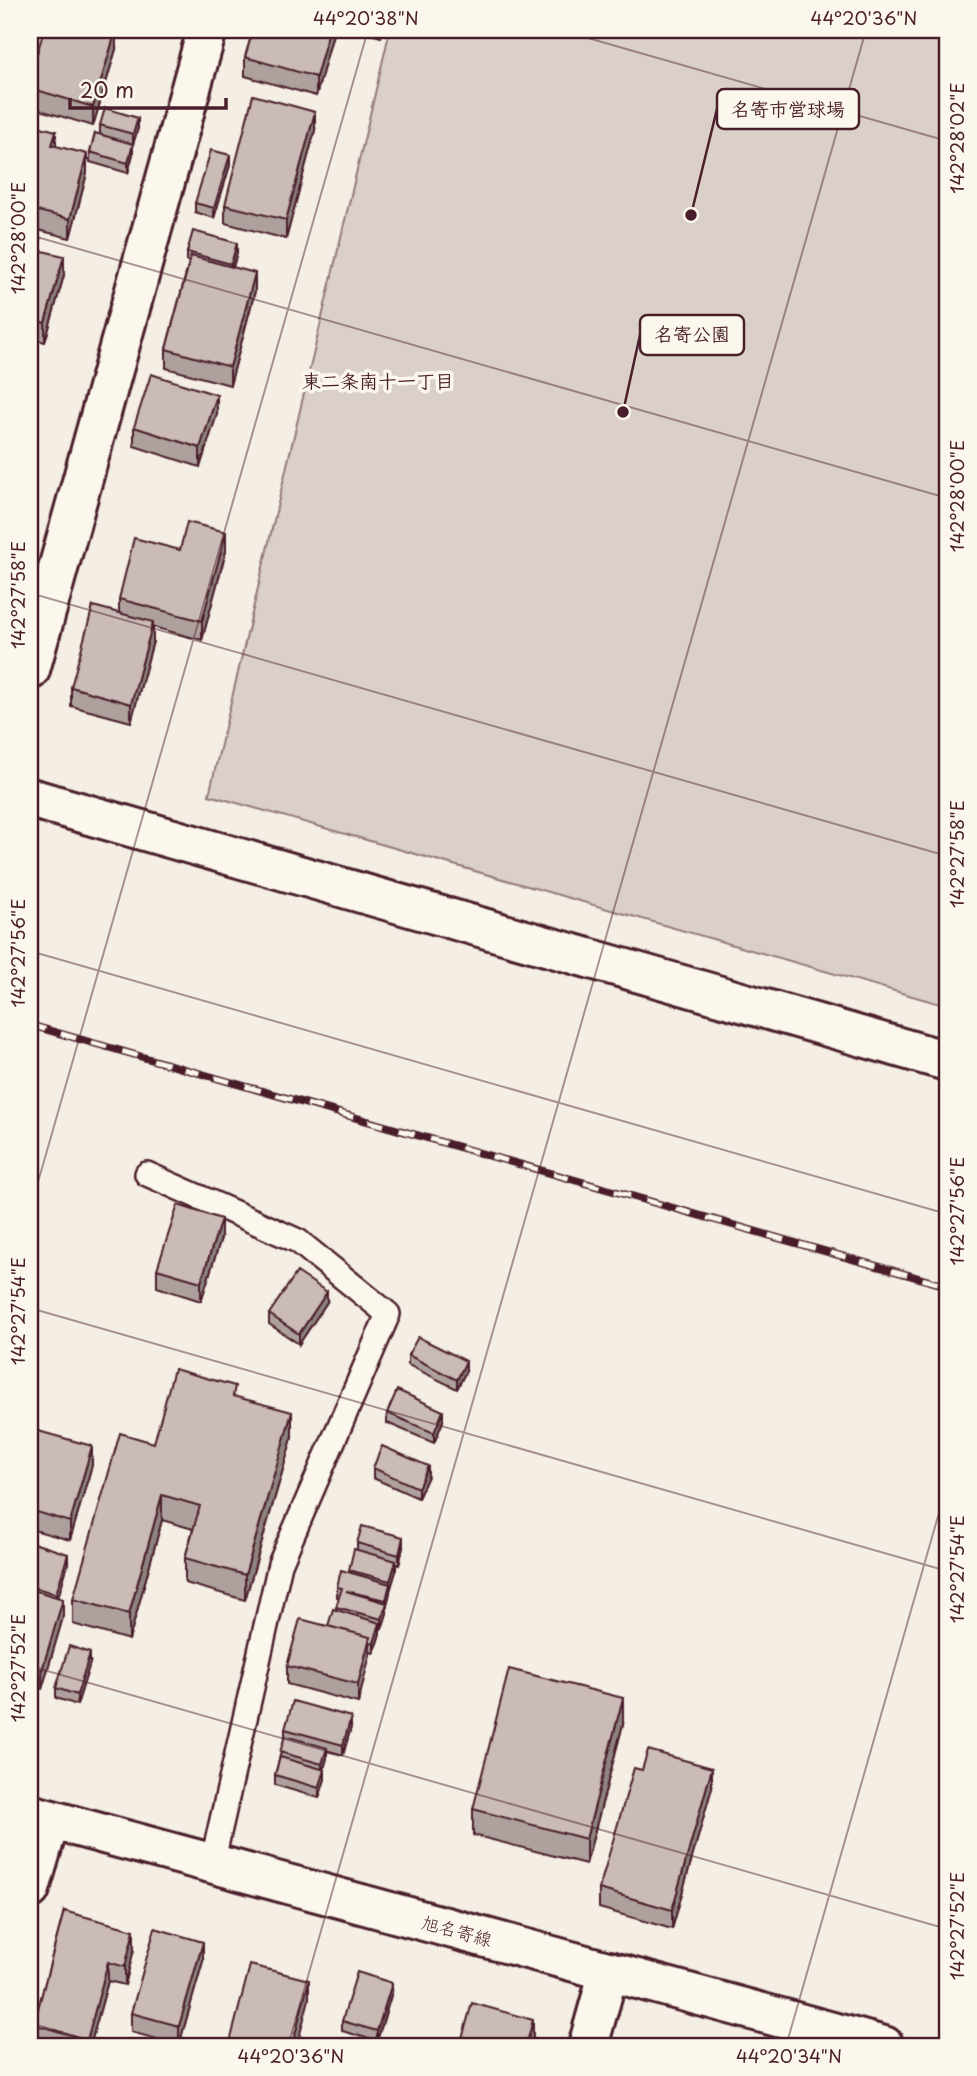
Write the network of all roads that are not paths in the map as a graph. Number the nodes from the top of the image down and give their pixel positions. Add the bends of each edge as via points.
1 (207, 30) edge
2 (30, 670) edge
3 (30, 798) edge
4 (947, 1060) edge
5 (147, 1174) dead end
6 (40, 1817) edge
7 (212, 1864) junction
8 (30, 1889) edge
9 (609, 1971) junction
10 (588, 2046) edge
11 (884, 2046) edge

1 - 2 street
3 - 4 street
5 - 7 lane via 298,1241 388,1314 280,1564
6 - 7 street, 旭名寄線
6 - 8 street
7 - 9 street, 旭名寄線
9 - 10 street
9 - 11 street, 旭名寄線

